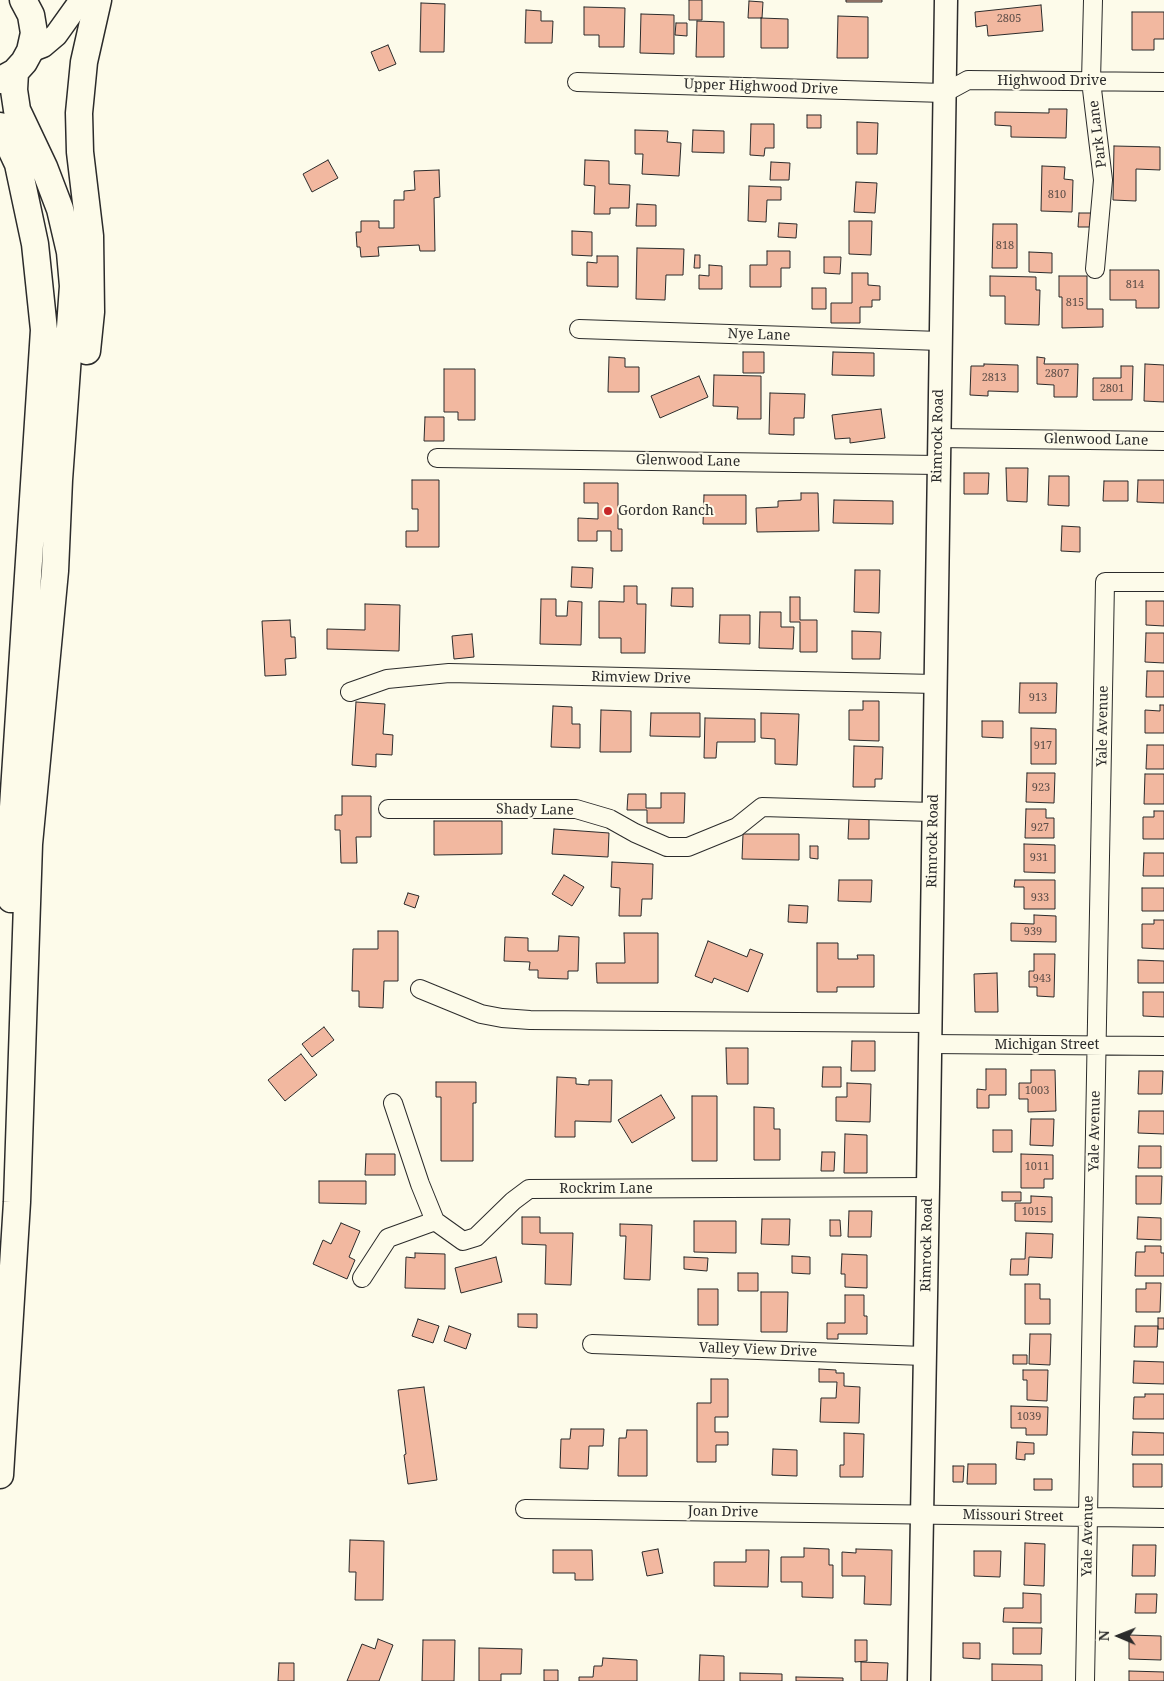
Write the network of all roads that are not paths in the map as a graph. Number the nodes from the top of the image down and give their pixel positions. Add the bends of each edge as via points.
1 (23, 0) edge
2 (81, 0) edge
3 (98, 0) edge
4 (946, 0) edge
5 (1093, 0) edge
6 (30, 51) junction
7 (8, 76) edge
8 (1091, 81) junction
9 (577, 82) dead end
10 (1164, 82) edge
11 (944, 93) junction
12 (0, 126) edge
13 (1095, 269) dead end
14 (579, 329) dead end
15 (940, 341) junction
16 (938, 438) junction
17 (1164, 441) edge
18 (437, 458) dead end
19 (938, 465) junction
20 (54, 572) junction
21 (1164, 582) edge
22 (935, 684) junction
23 (350, 692) dead end
24 (388, 809) dead end
25 (933, 812) junction
26 (420, 989) dead end
27 (930, 1034) junction
28 (1096, 1045) junction
29 (1164, 1046) edge
30 (392, 1103) dead end
31 (928, 1188) junction
32 (17, 1202) junction
33 (435, 1221) junction
34 (362, 1278) dead end
35 (592, 1344) dead end
36 (924, 1356) junction
37 (0, 1475) edge
38 (525, 1509) dead end
39 (922, 1515) junction
40 (1088, 1517) junction
41 (1164, 1518) edge
42 (919, 1681) edge
43 (1085, 1681) edge

1 - 6 highway via 31,15 34,33
2 - 6 main road via 56,35
3 - 20 highway via 84,62 79,114 90,236 91,312 83,401
4 - 11 main road, Rimrock Road
5 - 8 street, Park Lane
6 - 7 highway via 24,62
7 - 20 highway via 17,110 60,209 70,252 73,286
8 - 10 street, Highwood Drive
8 - 11 street, Highwood Drive via 968,80
8 - 13 street, Park Lane via 1104,180
9 - 11 street, Upper Highwood Drive
11 - 15 main road, Rimrock Road
12 - 32 highway via 18,164 36,244 44,330 10,853
14 - 15 street, Nye Lane
15 - 16 main road, Rimrock Road
16 - 17 street, Glenwood Lane
16 - 19 main road, Rimrock Road
18 - 19 street, Glenwood Lane
19 - 22 main road, Rimrock Road
20 - 32 highway via 29,844
21 - 28 street, Yale Avenue via 1105,582
22 - 23 street, Rimview Drive via 449,673 387,678
22 - 25 main road, Rimrock Road
24 - 25 street, Shady Lane via 576,809 610,819 667,847 688,847 736,827 762,807
25 - 27 main road, Rimrock Road
26 - 27 street, Michigan Street via 482,1014 502,1018
27 - 28 street, Michigan Street
27 - 31 main road, Rimrock Road
28 - 29 street, Michigan Street
28 - 40 street, Yale Avenue
30 - 33 street
31 - 33 street, Rockrim Lane via 529,1189 513,1200 476,1237 463,1241
31 - 36 main road, Rimrock Road
32 - 37 highway
33 - 34 street via 388,1238
35 - 36 street, Valley View Drive
36 - 39 main road, Rimrock Road
38 - 39 street, Joan Drive
39 - 40 street, Missouri Street
39 - 42 main road, Rimrock Road
40 - 41 street, Missouri Street
40 - 43 street, Yale Avenue

